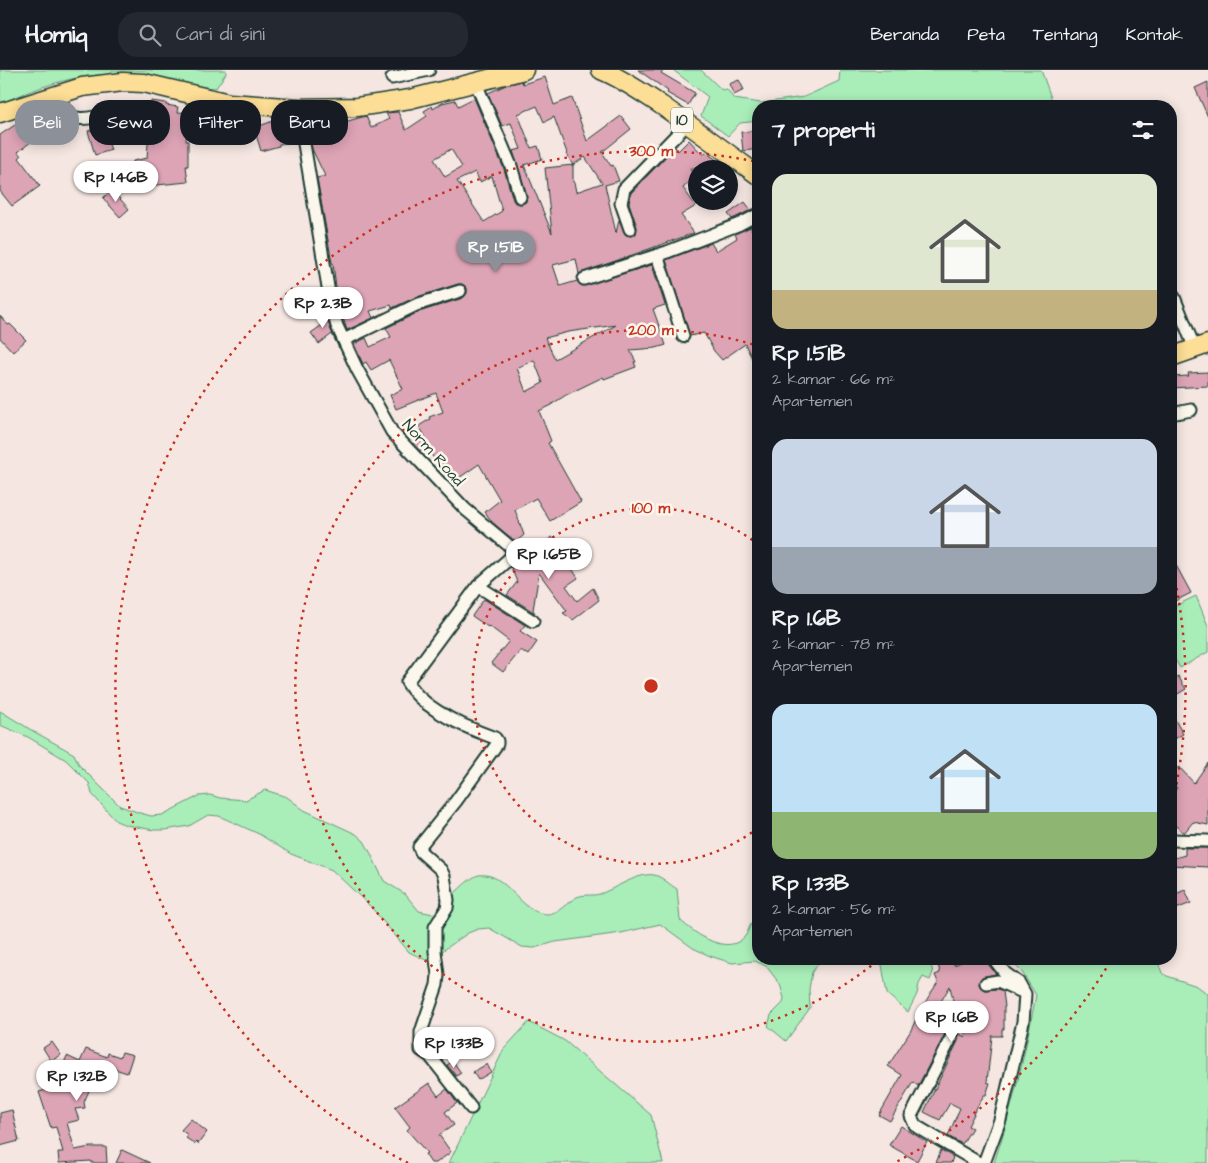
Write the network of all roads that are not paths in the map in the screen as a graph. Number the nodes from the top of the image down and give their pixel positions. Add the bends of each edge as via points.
1 (429, 70) edge
2 (524, 70) edge
3 (601, 70) edge
4 (392, 78) dead end
5 (475, 81) junction
6 (53, 96) junction
7 (271, 106) edge
8 (348, 107) edge
9 (0, 113) edge
10 (89, 118) edge
11 (688, 124) junction
12 (304, 145) edge
13 (752, 171) edge
14 (520, 197) dead end
15 (752, 218) edge
16 (630, 229) dead end
17 (656, 255) junction
18 (584, 279) dead end
19 (460, 291) dead end
20 (1177, 302) edge
21 (683, 336) dead end
22 (344, 340) junction
23 (1202, 346) edge
24 (1177, 355) edge
25 (1191, 410) dead end
26 (1177, 413) edge
27 (478, 586) junction
28 (533, 621) dead end
29 (1177, 840) edge
30 (1208, 841) edge
31 (999, 965) edge
32 (986, 983) dead end
33 (1026, 994) junction
34 (952, 1038) dead end
35 (471, 1108) dead end
36 (979, 1163) edge
37 (984, 1163) edge

1 - 4 street
2 - 5 highway
3 - 11 highway, 10 via 625,81
5 - 8 highway via 410,99
5 - 14 street via 511,166
6 - 7 highway via 82,87 130,83 229,103
6 - 9 highway
6 - 10 street via 67,116
11 - 13 highway, 10
11 - 16 street via 624,189 621,202
12 - 22 street, Norm Road via 331,305
15 - 17 street
17 - 18 street
17 - 21 street
19 - 22 street via 416,305
20 - 23 street
22 - 27 street, Norm Road via 386,423 397,438 465,509 513,550 510,558
23 - 24 highway
25 - 26 street
27 - 28 street
27 - 35 street, Norm Road via 408,680 408,685 448,718 495,738 497,742 456,801 419,846 421,852 441,870 448,900 447,908 435,927 437,984 421,1032 420,1048
29 - 30 street
31 - 33 street
32 - 33 street via 998,981
33 - 37 street via 1023,1022 1000,1120
34 - 36 street via 911,1116 912,1121

